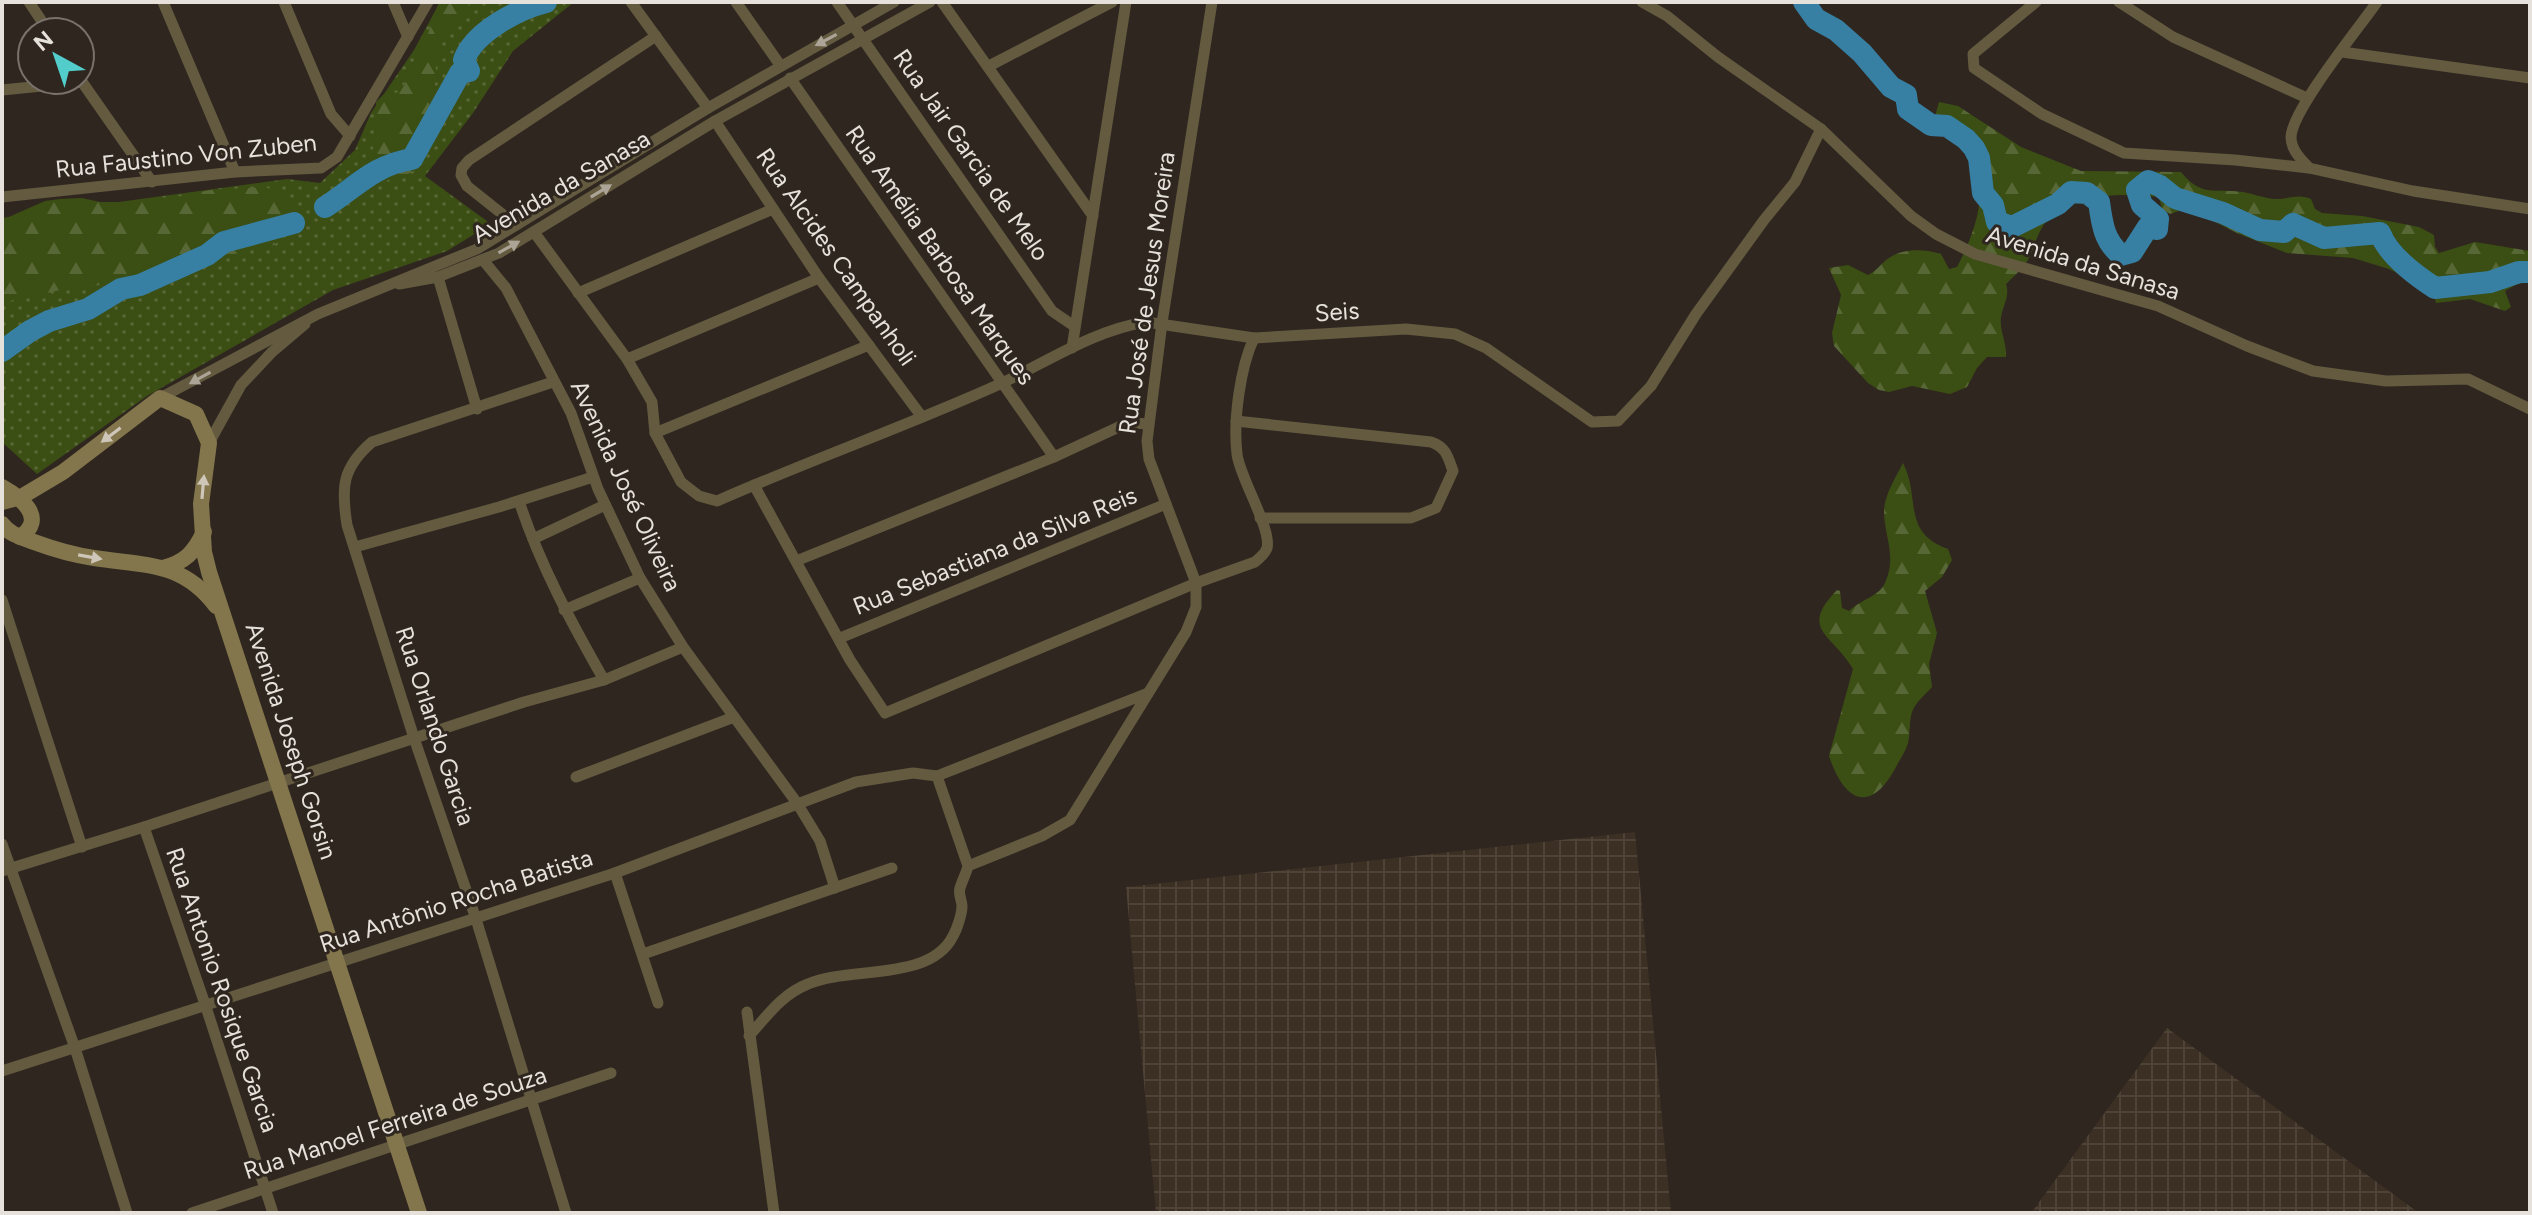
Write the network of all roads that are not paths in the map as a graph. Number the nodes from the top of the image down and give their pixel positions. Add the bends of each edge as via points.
1 (163, 2) edge
2 (284, 2) edge
3 (393, 2) edge
4 (428, 2) edge
5 (631, 2) edge
6 (736, 2) edge
7 (837, 2) edge
8 (894, 2) edge
9 (930, 2) edge
10 (942, 2) edge
11 (1112, 2) edge
12 (1126, 2) edge
13 (1212, 2) edge
14 (1642, 2) edge
15 (2036, 2) edge
16 (2119, 2) edge
17 (2377, 2) edge
18 (853, 26) junction
19 (656, 36) junction
20 (408, 37) junction
21 (863, 38) junction
22 (2342, 52) junction
23 (780, 65) junction
24 (989, 66) junction
25 (790, 78) junction
26 (2530, 78) edge
27 (92, 96) edge
28 (2307, 98) junction
29 (708, 108) junction
30 (715, 121) junction
31 (1821, 129) junction
32 (350, 136) junction
33 (2309, 168) junction
34 (235, 172) junction
35 (152, 182) junction
36 (2, 197) edge
37 (773, 209) junction
38 (2530, 209) edge
39 (1093, 216) junction
40 (516, 225) junction
41 (534, 232) junction
42 (483, 260) junction
43 (438, 277) junction
44 (819, 278) junction
45 (382, 287) junction
46 (578, 293) junction
47 (318, 314) junction
48 (1162, 323) junction
49 (1074, 326) junction
50 (1254, 338) junction
51 (869, 345) junction
52 (1072, 348) junction
53 (243, 353) junction
54 (627, 359) junction
55 (254, 370) junction
56 (553, 382) junction
57 (1002, 383) junction
58 (160, 398) junction
59 (477, 409) junction
60 (2530, 409) edge
61 (922, 417) junction
62 (1236, 421) junction
63 (1147, 424) junction
64 (655, 433) junction
65 (209, 443) junction
66 (1054, 457) junction
67 (593, 477) junction
68 (754, 485) junction
69 (2, 487) edge
70 (21, 497) junction
71 (519, 501) junction
72 (2, 502) edge
73 (1166, 504) junction
74 (605, 505) junction
75 (1260, 518) junction
76 (8, 531) edge
77 (204, 531) junction
78 (533, 539) junction
79 (355, 547) junction
80 (796, 561) junction
81 (163, 568) junction
82 (640, 578) junction
83 (1196, 583) junction
84 (2, 600) edge
85 (564, 610) junction
86 (227, 620) junction
87 (840, 638) junction
88 (683, 647) junction
89 (604, 680) junction
90 (1149, 693) junction
91 (734, 717) junction
92 (414, 738) junction
93 (937, 776) junction
94 (576, 777) dead end
95 (278, 781) junction
96 (797, 803) junction
97 (144, 827) junction
98 (2, 844) edge
99 (82, 847) junction
100 (968, 866) junction
101 (892, 868) dead end
102 (6, 869) edge
103 (615, 873) junction
104 (835, 888) junction
105 (476, 919) junction
106 (643, 954) junction
107 (338, 963) junction
108 (658, 1003) dead end
109 (205, 1004) junction
110 (747, 1012) dead end
111 (749, 1036) junction
112 (75, 1048) junction
113 (2, 1071) edge
114 (611, 1073) dead end
115 (531, 1102) junction
116 (398, 1145) junction
117 (265, 1189) junction
118 (127, 1213) edge
119 (192, 1213) edge
120 (273, 1213) edge
121 (419, 1213) edge
122 (566, 1213) edge
123 (774, 1213) edge

1 - 34 street
2 - 32 street via 331,114
3 - 20 street
4 - 20 street, Rua Faustino Von Zuben
5 - 19 street
6 - 23 street
7 - 18 street, Rua Jair Garcia de Melo
8 - 18 street, Avenida da Sanasa
9 - 21 street, Avenida da Sanasa
10 - 24 street
11 - 24 street
12 - 39 street
13 - 48 street, Rua José de Jesus Moreira
14 - 31 street, Avenida da Sanasa
15 - 33 street via 1973,54 1974,68 2042,114 2124,153
16 - 28 street via 2173,37
17 - 22 street
18 - 21 street, Rua Jair Garcia de Melo
18 -> 23 street, Avenida da Sanasa
19 - 29 street
19 - 40 street via 462,168 467,186
20 - 32 street, Rua Faustino Von Zuben
21 - 25 street, Avenida da Sanasa
21 - 49 street, Rua Jair Garcia de Melo via 1052,311
22 - 26 street
22 - 28 street
23 - 29 street, Avenida da Sanasa
24 - 39 street
25 - 30 street, Avenida da Sanasa
25 - 57 street, Rua Amélia Barbosa Marques
27 - 35 street
28 - 33 street via 2291,140
29 - 40 street, Avenida da Sanasa
30 - 37 street, Rua Alcides Campanholi
41 -> 30 street, Avenida da Sanasa
31 - 50 street, Seis via 1795,182 1696,314 1651,386 1618,421 1592,422 1486,348 1455,334 1406,329
31 - 60 street, Avenida da Sanasa via 1911,216 1975,254 2158,306 2313,371 2386,381 2468,379
32 - 34 street, Rua Faustino Von Zuben via 337,157 321,168
33 - 38 street
34 - 35 street, Rua Faustino Von Zuben
35 - 36 street, Rua Faustino Von Zuben
37 - 44 street, Rua Alcides Campanholi
37 - 46 street
39 - 49 street
40 - 45 street, Avenida da Sanasa via 477,249
42 -> 41 street, Avenida da Sanasa
41 - 46 street, Seis
42 - 43 street, Avenida da Sanasa
42 - 56 street, Avenida José Oliveira via 506,288
43 - 45 street, Avenida da Sanasa
43 - 59 street
44 - 51 street, Rua Alcides Campanholi
44 - 54 street
45 - 47 street
46 - 54 street, Seis
47 - 53 street
47 - 55 street, Avenida Joseph Gorsin
48 - 50 street, Seis
48 - 52 street, Seis via 1130,325
48 - 63 street, Rua José de Jesus Moreira
49 - 52 street
50 - 62 street
51 - 61 street, Rua Alcides Campanholi
51 - 64 street
52 - 57 street, Seis
53 - 55 street
53 -> 58 street
54 - 64 street, Seis via 652,402
55 - 65 street, Avenida Joseph Gorsin
56 - 59 street, Rua Orlando Garcia
56 - 67 street, Avenida José Oliveira via 571,413
57 - 61 street, Seis
57 - 66 street, Rua Amélia Barbosa Marques
58 - 65 street via 196,414
58 -> 70 street via 63,472
59 - 79 street, Rua Orlando Garcia via 372,442 360,453 344,481 343,501
61 - 68 street, Seis
62 - 75 street via 1237,457
62 - 75 street via 1431,442 1446,452 1453,471 1436,508 1411,518
63 - 66 street via 1123,425
63 - 73 street, Rua José de Jesus Moreira via 1149,459
64 - 68 street, Seis via 681,482 699,496 717,501
77 -> 65 street, Avenida Joseph Gorsin via 202,494
66 - 80 street
67 - 71 street
67 - 74 street, Avenida José Oliveira
68 - 80 street
69 - 70 street
70 - 72 street
70 - 76 street via 30,522 25,533
71 - 78 street
71 - 79 street
73 - 83 street, Rua José de Jesus Moreira
73 - 87 street, Rua Sebastiana da Silva Reis
74 - 78 street
74 - 82 street, Avenida José Oliveira
75 - 83 street via 1267,542 1262,556
76 -> 81 street via 91,558
77 - 81 street via 189,557
77 - 86 street, Avenida Joseph Gorsin via 209,572
78 - 85 street
79 - 92 street, Rua Orlando Garcia
80 - 87 street
81 - 86 street via 194,581
82 - 85 street
82 - 88 street, Avenida José Oliveira
83 - 87 street via 885,713
83 - 90 street, Rua José de Jesus Moreira via 1196,607 1186,632
84 - 99 street
85 - 89 street
86 - 95 street, Avenida Joseph Gorsin
88 - 89 street
88 - 91 street, Avenida José Oliveira
89 - 92 street
90 - 93 street
90 - 100 street, Rua José de Jesus Moreira via 1070,820
91 - 94 street
91 - 96 street, Avenida José Oliveira
92 - 95 street
92 - 105 street, Rua Orlando Garcia
93 - 96 street, Rua Antônio Rocha Batista via 917,773 856,782
93 - 100 street
95 - 97 street
95 - 107 street, Avenida Joseph Gorsin
96 - 103 street, Rua Antônio Rocha Batista
96 - 104 street, Avenida José Oliveira via 820,841
97 - 99 street
97 - 109 street, Rua Antonio Rosique Garcia
98 - 102 street
99 - 102 street
100 - 111 street via 954,935 940,954 919,964 807,984 786,995
101 - 104 street
102 - 112 street
103 - 105 street, Rua Antônio Rocha Batista
103 - 106 street
104 - 106 street
105 - 107 street, Rua Antônio Rocha Batista
105 - 115 street, Rua Orlando Garcia
106 - 108 street
107 - 109 street, Rua Antônio Rocha Batista
107 - 116 street, Avenida Joseph Gorsin
109 - 112 street, Rua Antônio Rocha Batista
109 - 117 street, Rua Antonio Rosique Garcia
110 - 111 street
111 - 123 street
112 - 113 street, Rua Antônio Rocha Batista
112 - 118 street
114 - 115 street, Rua Manoel Ferreira de Souza
115 - 116 street, Rua Manoel Ferreira de Souza
115 - 122 street, Rua Orlando Garcia
116 - 117 street, Rua Manoel Ferreira de Souza
116 - 121 street, Avenida Joseph Gorsin
117 - 119 street, Rua Manoel Ferreira de Souza
117 - 120 street, Rua Antonio Rosique Garcia

